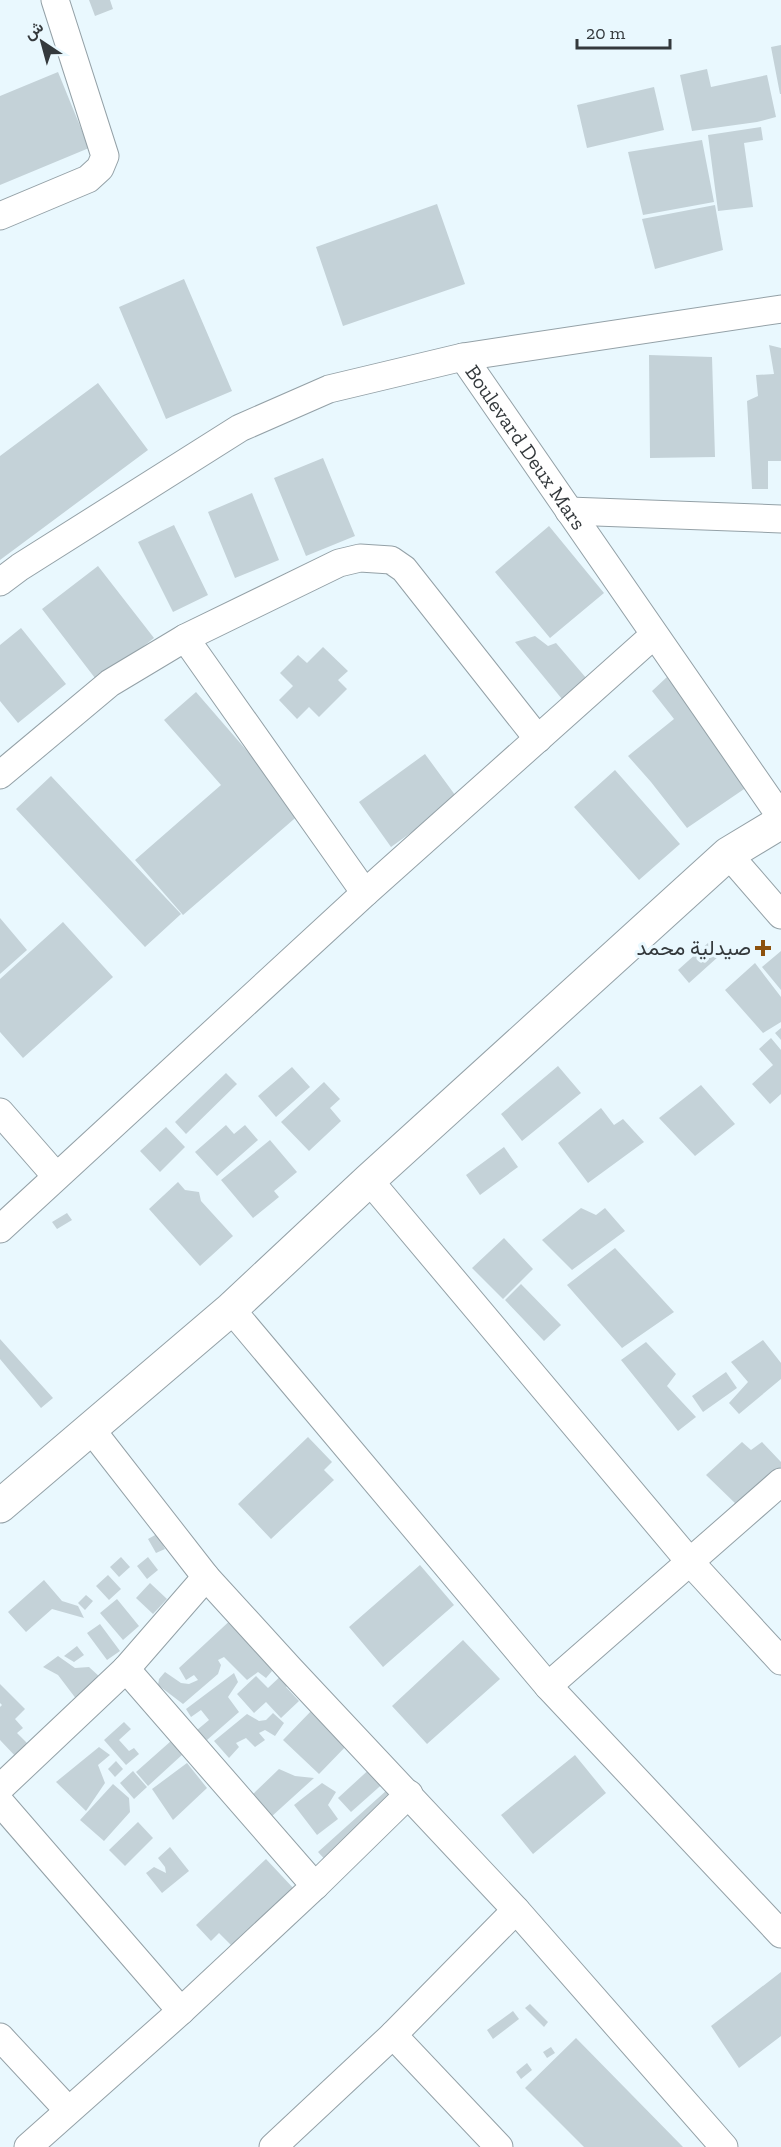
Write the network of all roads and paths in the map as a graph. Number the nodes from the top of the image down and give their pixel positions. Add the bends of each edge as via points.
1 (55, 0) edge
2 (0, 216) edge
3 (781, 309) edge
4 (463, 357) junction
5 (568, 512) junction
6 (781, 519) edge
7 (0, 582) edge
8 (654, 635) junction
9 (185, 638) junction
10 (538, 739) junction
11 (0, 775) edge
12 (781, 819) edge
13 (728, 854) junction
14 (364, 893) junction
15 (781, 915) edge
16 (0, 1112) edge
17 (56, 1176) junction
18 (369, 1180) junction
19 (0, 1229) edge
20 (231, 1309) junction
21 (90, 1428) junction
22 (781, 1482) edge
23 (0, 1506) edge
24 (690, 1562) junction
25 (206, 1577) junction
26 (781, 1661) edge
27 (126, 1669) junction
28 (548, 1686) junction
29 (0, 1788) edge
30 (409, 1794) junction
31 (0, 1802) edge
32 (315, 1886) junction
33 (516, 1910) junction
34 (781, 1934) edge
35 (181, 2011) junction
36 (393, 2035) junction
37 (0, 2037) edge
38 (68, 2110) junction
39 (28, 2147) edge
40 (273, 2147) edge
41 (499, 2147) edge
42 (724, 2147) edge

1 - 2 street via 105,156 100,168 88,179
3 - 4 street
4 - 5 street, Boulevard Deux Mars
4 - 7 street, Boulevard Deux Mars via 329,389 240,428
5 - 6 street
5 - 8 street, Boulevard Deux Mars
8 - 10 street
8 - 12 street, Boulevard Deux Mars
9 - 10 street via 339,563 360,558 392,560 404,569
9 - 11 street via 110,683
9 - 14 street
10 - 14 street
12 - 13 street
13 - 15 street
13 - 18 street
14 - 17 street
16 - 17 street
17 - 19 street
18 - 20 street
18 - 24 street
20 - 21 street
20 - 28 street
21 - 23 street
21 - 25 street
22 - 24 street
24 - 26 street
24 - 28 street
25 - 27 street
25 - 30 street
27 - 29 street
27 - 32 street
28 - 34 street
30 - 32 street
30 - 33 street
31 - 35 street
32 - 35 street
33 - 36 street
33 - 42 street
35 - 38 street
36 - 40 street
36 - 41 street
37 - 38 street
38 - 39 street

